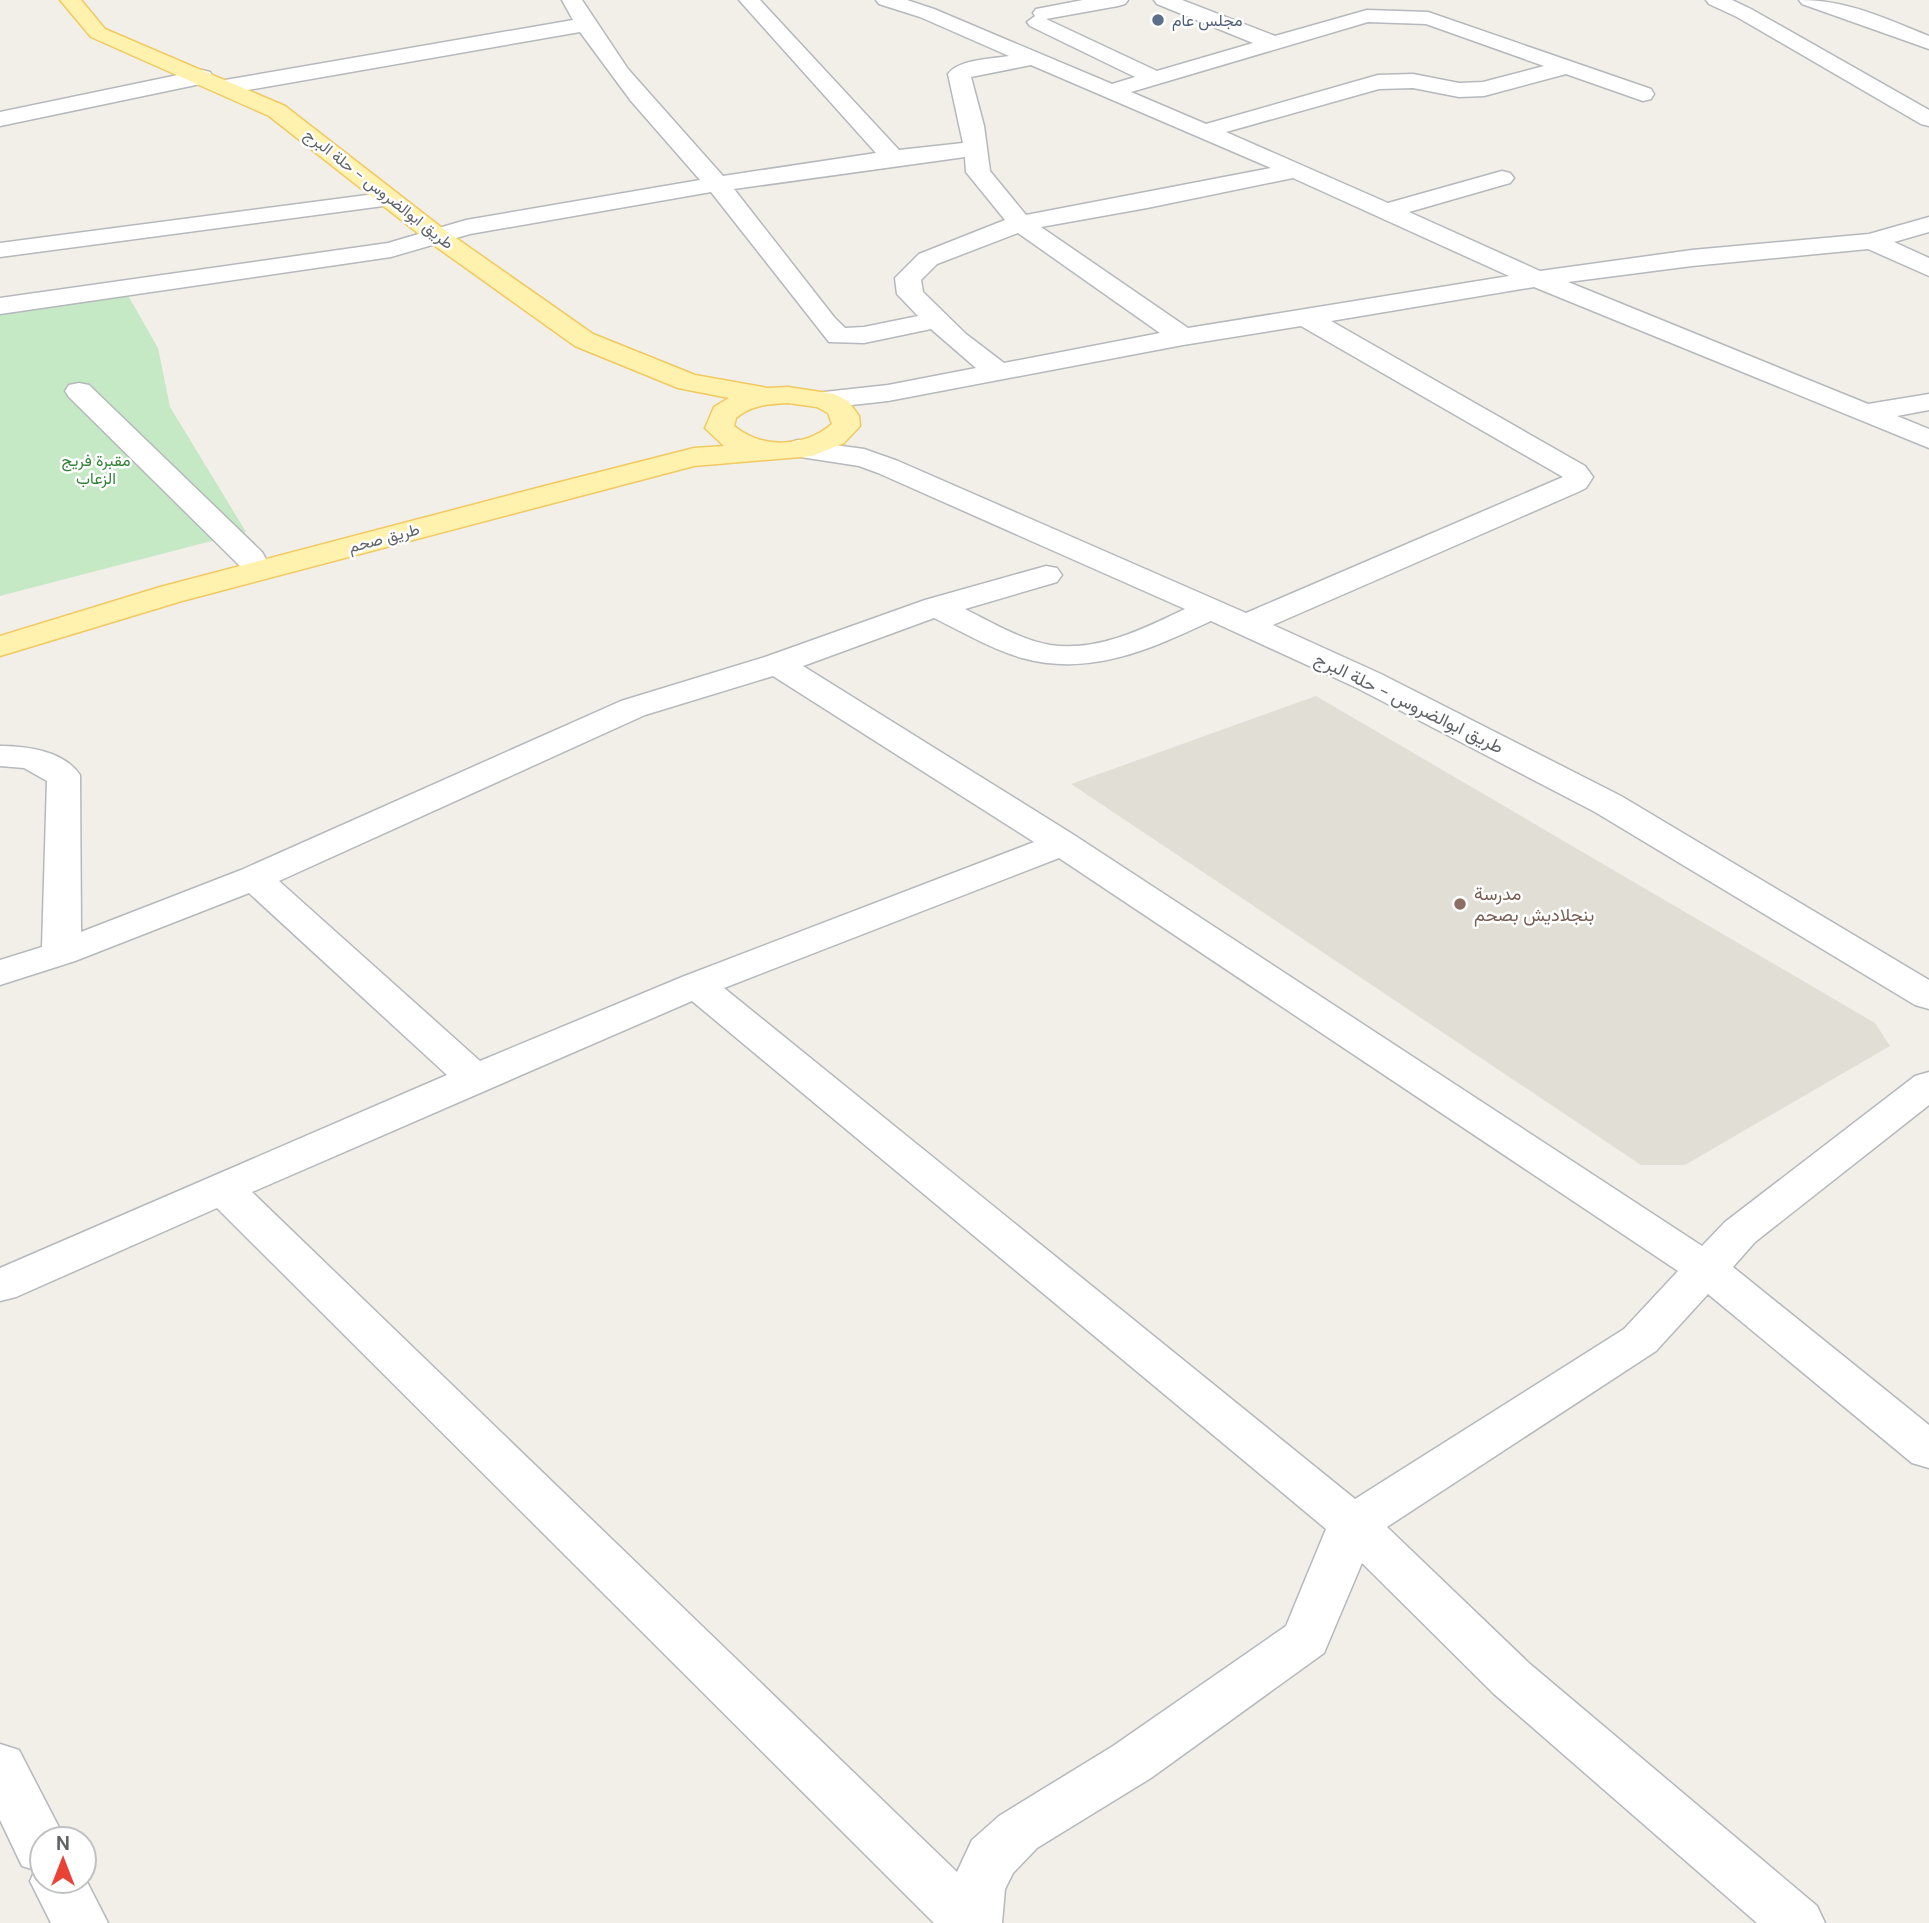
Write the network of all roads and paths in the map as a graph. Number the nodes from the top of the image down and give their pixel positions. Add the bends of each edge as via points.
1 (70, 0) edge
2 (572, 0) edge
3 (750, 0) edge
4 (886, 0) edge
5 (1022, 0) edge
6 (1118, 0) edge
7 (1164, 0) edge
8 (1716, 0) edge
9 (1809, 0) edge
10 (1029, 23) junction
11 (585, 25) junction
12 (985, 38) junction
13 (1273, 43) junction
14 (1929, 43) edge
15 (1033, 58) junction
16 (1567, 67) junction
17 (202, 77) junction
18 (1155, 78) junction
19 (225, 88) junction
20 (1111, 91) junction
21 (1643, 94) dead end
22 (0, 119) edge
23 (1929, 119) edge
24 (1205, 131) junction
25 (976, 149) junction
26 (893, 158) junction
27 (1296, 170) junction
28 (1502, 178) dead end
29 (717, 184) junction
30 (390, 199) junction
31 (1385, 211) junction
32 (1020, 223) junction
33 (1929, 224) edge
34 (437, 236) junction
35 (1871, 241) junction
36 (0, 250) edge
37 (1929, 268) edge
38 (1537, 279) junction
39 (0, 306) edge
40 (1305, 317) junction
41 (937, 320) junction
42 (1183, 337) junction
43 (997, 371) junction
44 (688, 382) junction
45 (79, 391) dead end
46 (768, 396) junction
47 (1929, 402) edge
48 (1865, 413) junction
49 (836, 417) junction
50 (722, 421) junction
51 (1929, 439) edge
52 (785, 449) junction
53 (864, 458) junction
54 (251, 559) junction
55 (1046, 575) dead end
56 (936, 607) junction
57 (1212, 608) junction
58 (1246, 625) junction
59 (0, 629) edge
60 (0, 646) edge
61 (777, 664) junction
62 (0, 756) edge
63 (1061, 843) junction
64 (254, 878) junction
65 (61, 953) junction
66 (0, 972) edge
67 (696, 985) junction
68 (1929, 997) edge
69 (476, 1079) junction
70 (1929, 1085) edge
71 (223, 1189) junction
72 (1706, 1269) junction
73 (0, 1286) edge
74 (1929, 1451) edge
75 (1353, 1524) junction
76 (0, 1766) edge
77 (30, 1825) edge
78 (65, 1895) edge
79 (80, 1923) edge
80 (973, 1923) edge
81 (1797, 1923) edge

1 - 17 main road, طريق ابوالضروس - حلة البرج via 98,33
2 - 11 street
3 - 26 street
4 - 12 street
5 - 10 street
6 - 10 street
7 - 13 street
8 - 23 street
9 - 14 street
10 - 12 street
10 - 18 street
11 - 19 street
11 - 29 street via 636,96
12 - 15 street
13 - 16 street via 1367,16 1427,18
13 - 18 street
15 - 20 street
15 - 25 street via 959,74
16 - 21 street
16 - 24 street via 1484,89 1378,82
17 - 19 main road, طريق ابوالضروس - حلة البرج
17 - 22 street
18 - 20 street
19 - 30 main road, طريق ابوالضروس - حلة البرج via 277,111
20 - 24 street
24 - 27 street
25 - 26 street
25 - 32 street via 978,172
26 - 29 street
27 - 31 street
27 - 32 street
28 - 31 street
29 - 34 street via 466,227
29 - 41 street via 838,336
30 - 34 main road, طريق ابوالضروس - حلة البرج
30 - 36 street
31 - 38 street
32 - 41 street via 928,259 908,278 910,294
32 - 42 street
33 - 35 street
34 - 39 street via 391,250
34 - 44 main road, طريق ابوالضروس - حلة البرج via 584,340
35 - 37 street
35 - 38 street
38 - 40 street
38 - 48 street
40 - 42 street
40 - 58 street via 1578,477 1568,486
41 - 43 street
42 - 43 street
43 - 49 street via 888,393
44 - 46 main road, طريق ابوالضروس - حلة البرج
44 - 50 main road, طريق ابوالضروس - حلة البرج
45 - 54 street
46 - 49 main road via 807,397
46 - 50 main road, طريق صحم via 750,400
47 - 48 street
48 - 51 street
49 - 52 main road, طريق صحم via 821,444
49 - 53 street, طريق ابوالضروس - حلة البرج
50 - 52 main road, طريق ابوالضروس - حلة البرج via 729,439 748,446
50 - 54 main road, طريق صحم via 655,453
52 - 53 street, طريق ابوالضروس - حلة البرج
52 - 60 main road, طريق صحم via 674,462 171,594
53 - 57 street, طريق ابوالضروس - حلة البرج
54 - 59 main road, طريق صحم
55 - 56 street
56 - 57 street via 1030,649 1064,657 1139,642
56 - 61 street
57 - 58 street, طريق ابوالضروس - حلة البرج
58 - 68 street, طريق ابوالضروس - حلة البرج via 1369,681 1608,804
61 - 63 street
61 - 64 street via 633,708
62 - 65 street via 32,758 63,775
63 - 67 street
63 - 72 street
64 - 65 street
64 - 69 street
65 - 66 street
67 - 69 street
67 - 75 street
69 - 71 street
70 - 72 street via 1740,1232
71 - 73 street
71 - 80 street
72 - 74 street
72 - 75 street via 1640,1340
75 - 80 street via 1306,1639 1132,1762 1018,1832 992,1857 976,1889
75 - 81 street via 1512,1679
76 - 77 street
78 - 79 street

